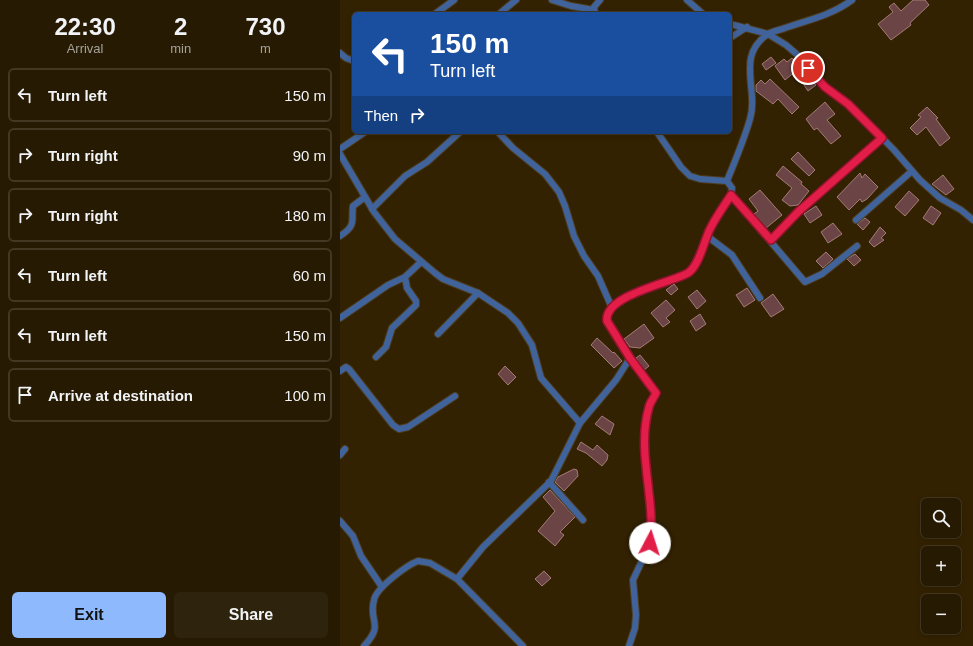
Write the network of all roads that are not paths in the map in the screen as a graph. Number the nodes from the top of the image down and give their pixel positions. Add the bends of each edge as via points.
1 (454, 0) edge
2 (516, 0) edge
3 (552, 0) edge
4 (600, 0) edge
5 (687, 0) edge
6 (852, 0) edge
7 (438, 12) edge
8 (501, 12) edge
9 (594, 12) edge
10 (701, 12) edge
11 (732, 24) edge
12 (746, 27) junction
13 (768, 34) junction
14 (732, 37) edge
15 (340, 53) edge
16 (352, 60) edge
17 (361, 134) edge
18 (457, 134) edge
19 (500, 134) edge
20 (658, 134) edge
21 (882, 138) junction
22 (340, 149) edge
23 (340, 154) edge
24 (912, 171) junction
25 (727, 181) junction
26 (731, 195) junction
27 (365, 197) junction
28 (372, 209) junction
29 (856, 220) dead end
30 (973, 220) edge
31 (340, 236) edge
32 (707, 236) junction
33 (771, 240) junction
34 (857, 246) dead end
35 (421, 262) junction
36 (405, 277) junction
37 (478, 293) junction
38 (760, 298) dead end
39 (612, 308) junction
40 (340, 318) edge
41 (438, 334) dead end
42 (376, 357) dead end
43 (630, 358) junction
44 (340, 371) edge
45 (455, 396) dead end
46 (580, 423) junction
47 (345, 449) dead end
48 (340, 455) edge
49 (549, 482) junction
50 (583, 520) dead end
51 (340, 521) edge
52 (457, 579) junction
53 (382, 587) junction
54 (364, 646) edge
55 (523, 646) edge
56 (629, 646) edge

1 - 7 street
2 - 8 street
3 - 9 street
4 - 9 street
5 - 10 street
6 - 13 street via 821,16
11 - 12 street
12 - 13 street
12 - 14 street
13 - 21 street via 793,50 825,87 848,104
13 - 25 street via 750,58 750,118
15 - 16 street
17 - 22 street
18 - 28 street via 426,162 405,176
19 - 39 street via 545,174 558,192 580,247 598,276
20 - 25 street via 681,168 690,176
21 - 24 street
21 - 33 street via 798,212
23 - 27 street
24 - 29 street
24 - 30 street via 940,198
25 - 26 street via 732,188
26 - 32 street
26 - 33 street
27 - 28 street
27 - 31 street via 353,206 353,222
28 - 35 street via 395,239
32 - 38 street via 732,255
32 - 39 street via 695,265 689,272 623,300
33 - 34 street via 805,282 822,274
35 - 36 street
35 - 37 street via 443,279
36 - 40 street via 388,285
36 - 42 street via 407,288 416,305 392,328 386,347
37 - 41 street
37 - 46 street via 518,323 532,345 541,378
39 - 43 street via 607,321
43 - 46 street via 616,380
43 - 56 street via 656,392 649,408 645,437 652,520 651,537 633,580 636,615
44 - 45 street via 346,367 349,369 393,425 400,429 408,427
46 - 49 street
47 - 48 street
49 - 50 street
49 - 52 street via 483,547
51 - 53 street via 353,536 361,556
52 - 53 street via 430,563 418,561
52 - 55 street
53 - 54 street via 374,600 376,630

